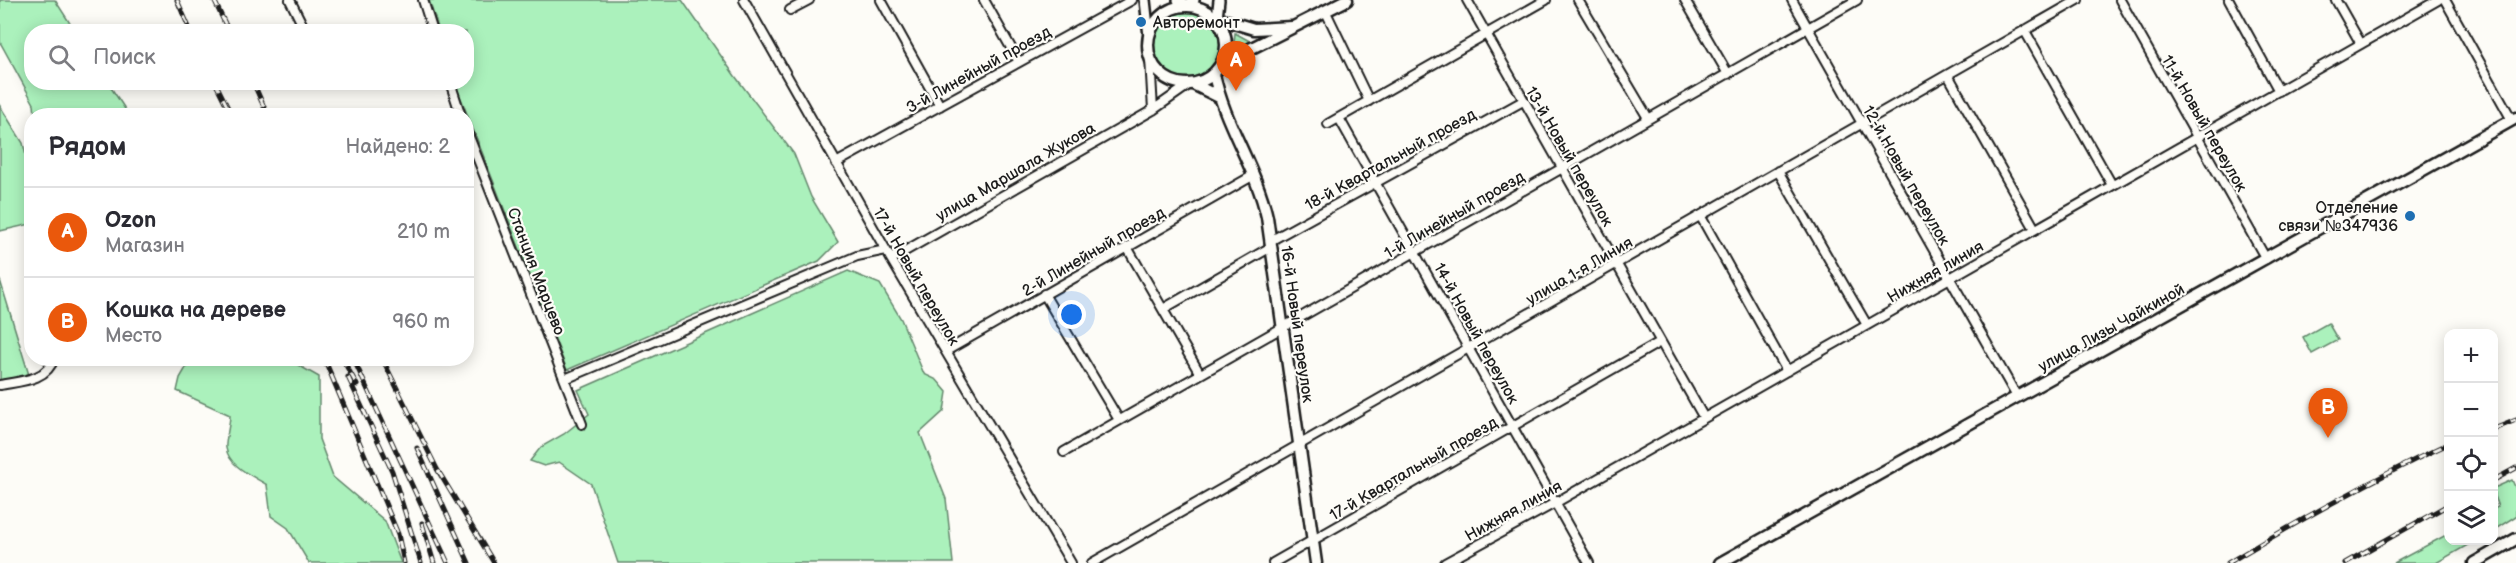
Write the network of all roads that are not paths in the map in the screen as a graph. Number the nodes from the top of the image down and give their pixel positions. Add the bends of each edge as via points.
1 (290, 0) edge
2 (423, 0) edge
3 (744, 0) edge
4 (809, 0) edge
5 (881, 0) edge
6 (984, 0) edge
7 (1132, 0) edge
8 (1145, 0) edge
9 (1219, 0) edge
10 (1347, 0) edge
11 (1467, 0) edge
12 (1546, 0) edge
13 (1578, 0) edge
14 (1685, 0) edge
15 (1792, 0) edge
16 (1857, 0) edge
17 (2078, 0) edge
18 (2120, 0) edge
19 (2229, 0) edge
20 (2336, 0) edge
21 (2438, 0) edge
22 (2445, 0) edge
23 (1186, 2) edge
24 (789, 10) dead end
25 (1326, 12) junction
26 (1217, 18) junction
27 (302, 24) edge
28 (430, 24) edge
29 (1298, 26) junction
30 (1808, 28) junction
31 (2025, 31) junction
32 (1486, 34) junction
33 (1149, 36) junction
34 (2361, 44) junction
35 (1150, 58) junction
36 (1019, 62) junction
37 (1222, 63) junction
38 (1214, 74) junction
39 (1728, 74) junction
40 (1948, 75) junction
41 (1191, 84) junction
42 (453, 90) edge
43 (2279, 90) junction
44 (1219, 97) junction
45 (1369, 101) junction
46 (1523, 101) junction
47 (940, 106) junction
48 (458, 108) edge
49 (1153, 110) junction
50 (1339, 118) junction
51 (1648, 118) junction
52 (2514, 119) edge
53 (1328, 124) dead end
54 (1862, 124) junction
55 (2197, 137) junction
56 (474, 149) edge
57 (836, 163) junction
58 (1561, 168) junction
59 (1778, 171) junction
60 (1254, 175) junction
61 (1376, 183) junction
62 (2112, 186) junction
63 (1701, 217) junction
64 (2035, 229) junction
65 (1271, 244) junction
66 (1127, 247) junction
67 (886, 250) junction
68 (1415, 252) junction
69 (891, 259) junction
70 (2266, 259) junction
71 (1616, 264) junction
72 (1950, 278) junction
73 (1044, 294) junction
74 (1163, 309) junction
75 (1867, 325) junction
76 (1284, 326) junction
77 (1660, 342) junction
78 (1468, 349) junction
79 (946, 351) junction
80 (51, 366) edge
81 (1787, 371) junction
82 (1200, 374) junction
83 (565, 380) junction
84 (0, 385) edge
85 (2016, 395) junction
86 (1704, 418) junction
87 (1119, 420) junction
88 (582, 424) dead end
89 (1512, 426) junction
90 (1300, 445) junction
91 (1064, 452) dead end
92 (1555, 503) junction
93 (2516, 539) edge
94 (1313, 540) junction
95 (1071, 563) edge
96 (1092, 563) edge
97 (1273, 563) edge
98 (1316, 563) edge
99 (1445, 563) edge
100 (1589, 563) edge
101 (1720, 563) edge
102 (2474, 563) edge

1 - 27 street
2 - 28 street
3 - 57 street, 17-й Новый переулок
4 - 24 street
5 - 47 street
6 - 36 street
7 - 36 street, 3-й Линейный проезд
8 - 33 street
9 - 26 street
10 - 25 main road
11 - 32 street, 13-й Новый переулок
12 - 32 street
13 - 51 street
14 - 39 street
15 - 30 street, 12-й Новый переулок
16 - 30 street, 1-й Линейный проезд
17 - 31 street, улица 1-я Линия
18 - 55 street, 11-й Новый переулок
19 - 43 street
20 - 34 street
21 - 34 street, Нижняя линия
22 - 52 street
23 - 26 main road
23 - 33 main road via 1162,14
25 - 29 main road
25 - 45 street
26 - 29 main road via 1254,29
26 - 37 main road via 1227,41
29 - 37 main road
30 - 39 street, 1-й Линейный проезд
30 - 54 street, 12-й Новый переулок
31 - 40 street, улица 1-я Линия
31 - 62 street
32 - 45 street
32 - 46 street, 13-й Новый переулок
33 - 35 main road
34 - 43 street, Нижняя линия
35 - 41 main road via 1168,79
35 - 49 street
36 - 47 street, 3-й Линейный проезд
37 - 38 main road
38 - 41 main road
38 - 44 main road, 16-й Новый переулок
39 - 51 street, 1-й Линейный проезд
40 - 54 street, улица 1-я Линия
40 - 64 street
41 - 44 main road
41 - 49 street, улица Маршала Жукова
42 - 48 street
43 - 55 street, Нижняя линия
44 - 60 main road, 16-й Новый переулок
45 - 50 street
46 - 58 street, 13-й Новый переулок
46 - 61 street, 18-й Квартальный проезд
47 - 57 street, 3-й Линейный проезд
49 - 69 street, улица Маршала Жукова
50 - 53 street
50 - 61 street, 14-й Новый переулок
51 - 58 street, 1-й Линейный проезд
52 - 70 main road, улица Лизы Чайкиной
54 - 59 street, улица 1-я Линия
54 - 72 street, 12-й Новый переулок
55 - 62 street, Нижняя линия
55 - 70 street, 11-й Новый переулок
56 - 83 street, Станция Марцево
57 - 67 street, 17-й Новый переулок
58 - 68 street, 1-й Линейный проезд
58 - 71 street, 13-й Новый переулок
59 - 63 street, улица 1-я Линия
59 - 75 street
60 - 65 main road, 16-й Новый переулок via 1262,193
60 - 66 street, 2-й Линейный проезд
61 - 65 street, 18-й Квартальный проезд
61 - 68 street, 14-й Новый переулок
62 - 64 street, Нижняя линия
63 - 71 street, улица 1-я Линия
63 - 81 street
64 - 72 street, Нижняя линия
65 - 74 street, 18-й Квартальный проезд
65 - 76 main road, 16-й Новый переулок
66 - 73 street, 2-й Линейный проезд
66 - 74 street
67 - 69 street, 17-й Новый переулок
67 - 83 street via 857,256
68 - 76 street, 1-й Линейный проезд
68 - 78 street, 14-й Новый переулок
69 - 79 street, 17-й Новый переулок
70 - 85 main road, улица Лизы Чайкиной
71 - 77 street, 13-й Новый переулок
71 - 78 street, улица 1-я Линия
72 - 75 street, Нижняя линия
72 - 85 street, 12-й Новый переулок
73 - 79 street, 2-й Линейный проезд
73 - 87 street
74 - 82 street
75 - 81 street, Нижняя линия
76 - 82 street, 1-й Линейный проезд
76 - 90 main road, 16-й Новый переулок
77 - 86 street, 13-й Новый переулок
77 - 89 street, 17-й Квартальный проезд
78 - 89 street, 14-й Новый переулок
78 - 90 street, улица 1-я Линия
79 - 95 street, 17-й Новый переулок
80 - 84 street via 38,378
81 - 86 street, Нижняя линия
82 - 87 street, 1-й Линейный проезд
83 - 88 street, Станция Марцево
85 - 101 main road, улица Лизы Чайкиной
86 - 92 street, Нижняя линия
87 - 91 street, 1-й Линейный проезд
89 - 92 street, 14-й Новый переулок
89 - 94 street, 17-й Квартальный проезд
90 - 94 main road, 16-й Новый переулок
90 - 96 street, улица 1-я Линия
92 - 99 street, Нижняя линия
92 - 100 street, 14-й Новый переулок
93 - 102 main road
94 - 97 street, 17-й Квартальный проезд
94 - 98 main road, 16-й Новый переулок

